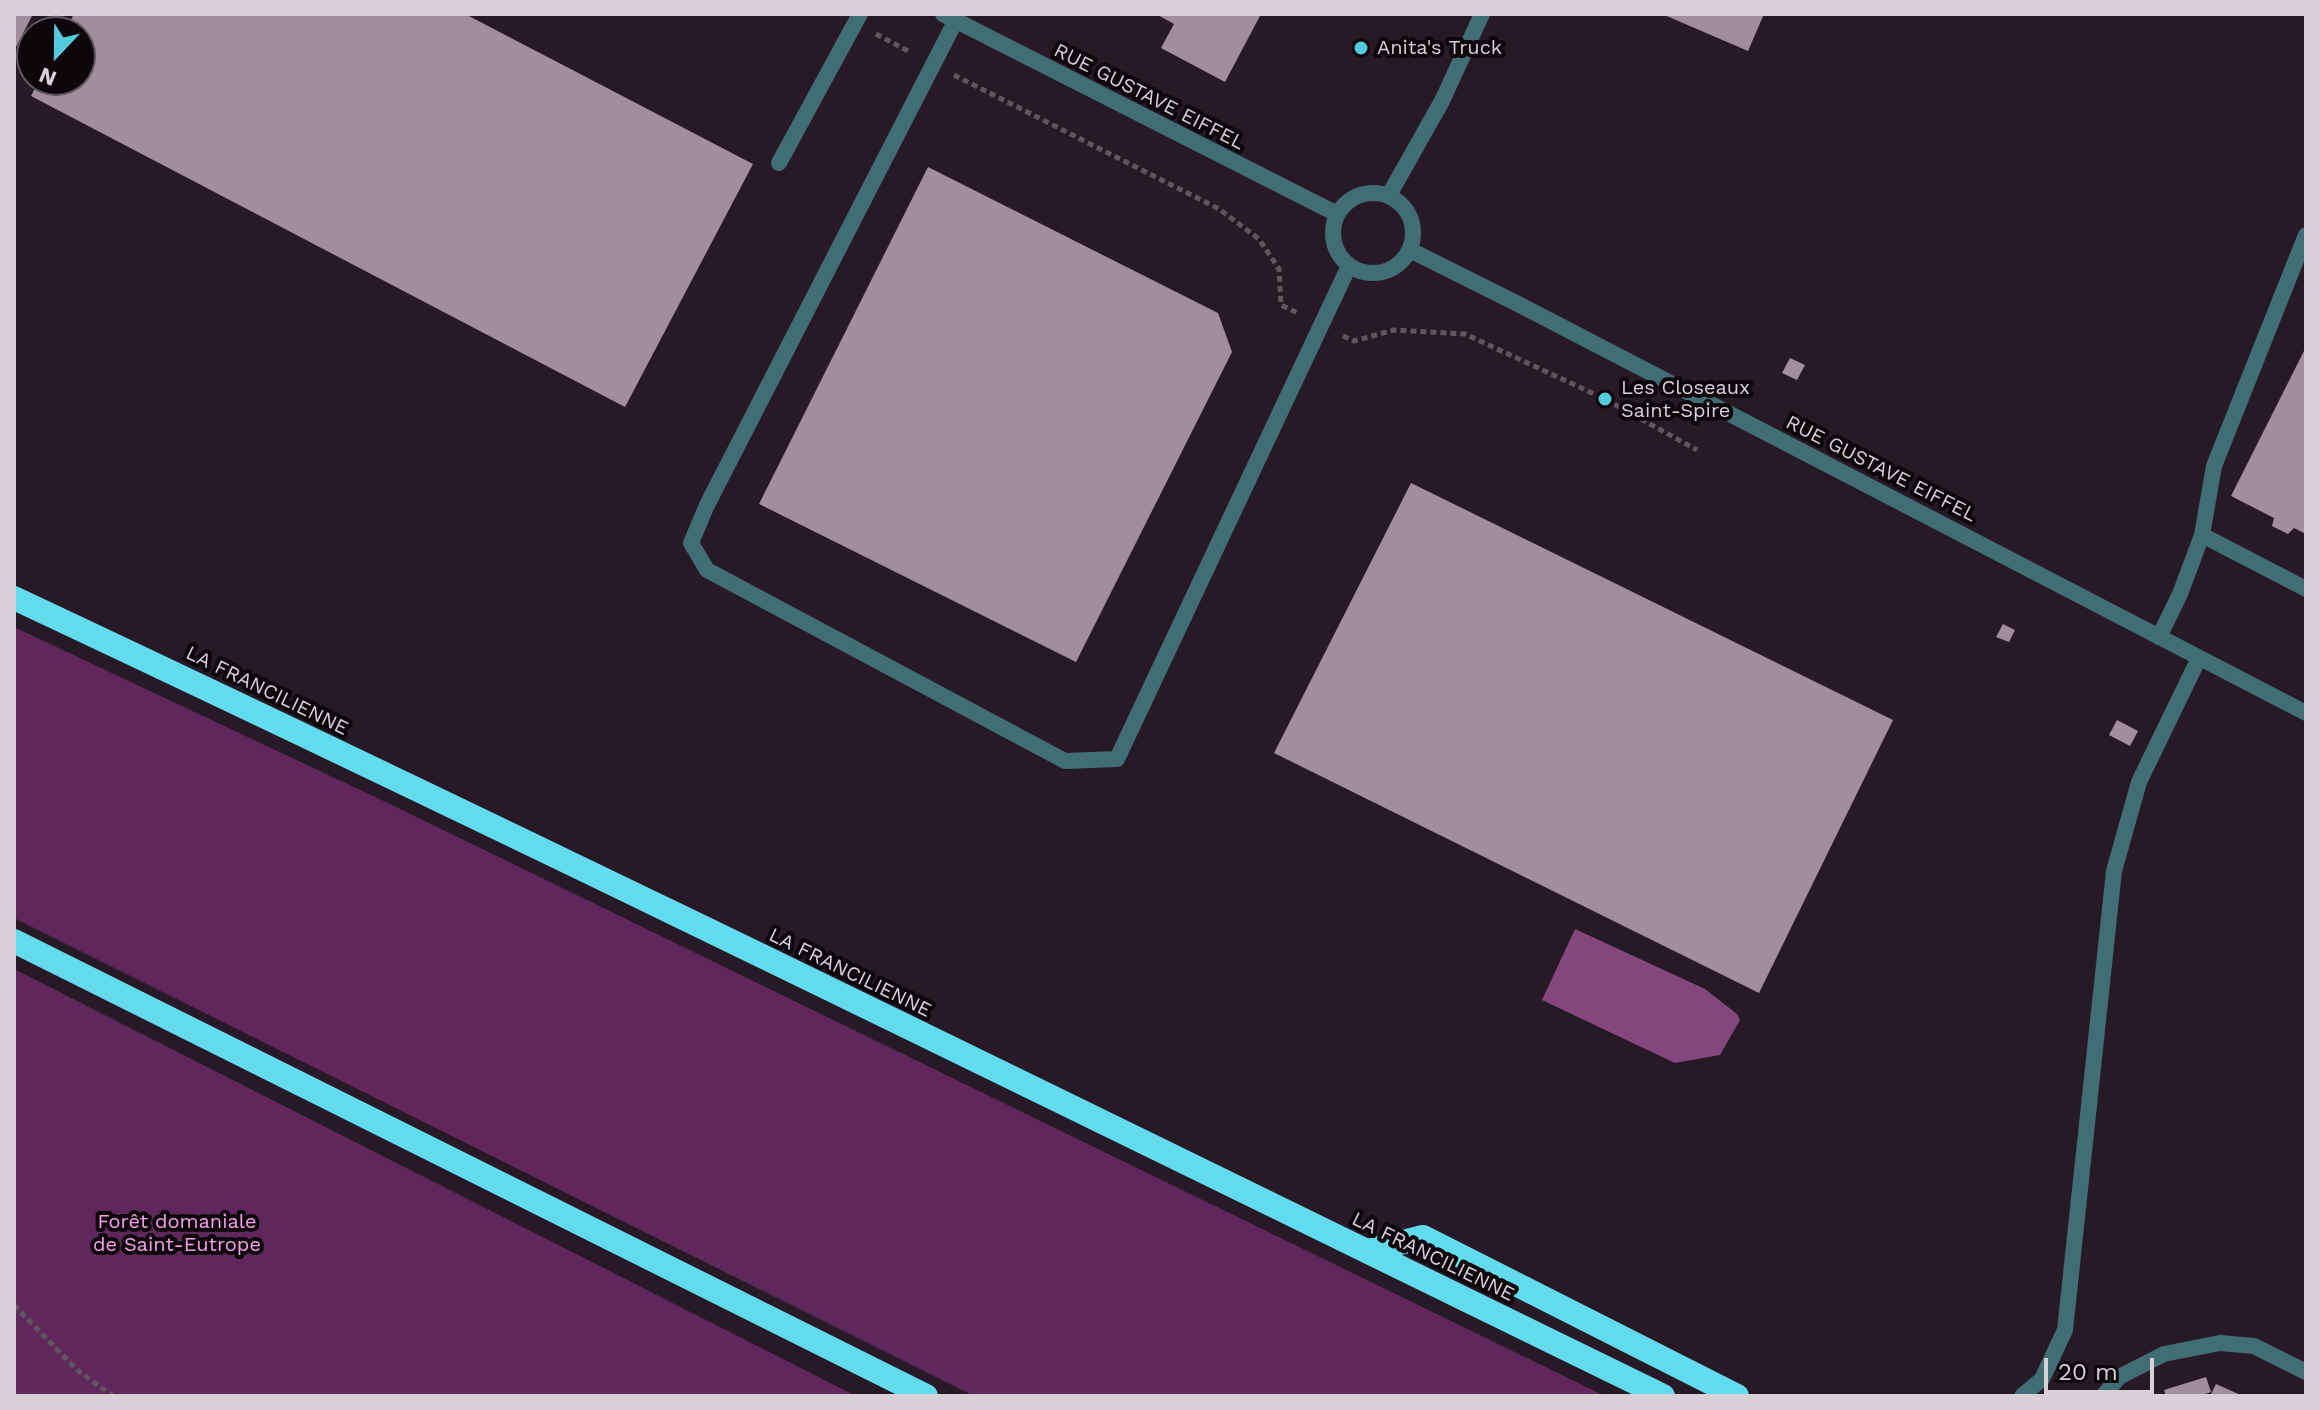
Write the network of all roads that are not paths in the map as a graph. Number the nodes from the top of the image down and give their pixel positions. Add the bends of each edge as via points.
1 (1482, 14) edge
2 (949, 17) edge
3 (857, 19) edge
4 (779, 163) dead end
5 (1389, 195) junction
6 (1337, 214) junction
7 (2306, 235) edge
8 (1410, 250) junction
9 (1349, 266) junction
10 (2202, 535) junction
11 (2306, 589) edge
12 (14, 598) edge
13 (2159, 637) junction
14 (2199, 658) junction
15 (2306, 713) edge
16 (14, 941) edge
17 (1368, 1251) junction
18 (2306, 1358) edge
19 (2289, 1364) junction
20 (2306, 1372) edge
21 (926, 1396) edge
22 (1663, 1396) edge
23 (1737, 1396) edge
24 (2022, 1396) edge
25 (2103, 1396) edge

1 - 5 street via 1442,101
2 - 6 street, RUE GUSTAVE EIFFEL
2 - 9 street via 933,64 707,505 691,543 707,570 1065,761 1117,759
3 - 4 street
5 - 6 street via 1354,197
5 - 8 street via 1413,224
6 - 9 street via 1335,247
7 - 10 street via 2214,466
8 - 9 street via 1383,272
8 - 13 street, RUE GUSTAVE EIFFEL
10 - 11 street
10 - 13 street
12 - 17 highway, LA FRANCILIENNE
13 - 14 street, RUE GUSTAVE EIFFEL
14 - 15 street, RUE GUSTAVE EIFFEL
14 - 24 street via 2139,782 2114,871 2065,1330 2042,1379
16 - 21 highway
17 - 22 highway, LA FRANCILIENNE
17 - 23 highway via 1423,1237
18 - 19 street
19 - 20 street
19 - 25 street via 2254,1346 2220,1343 2164,1354 2119,1377

